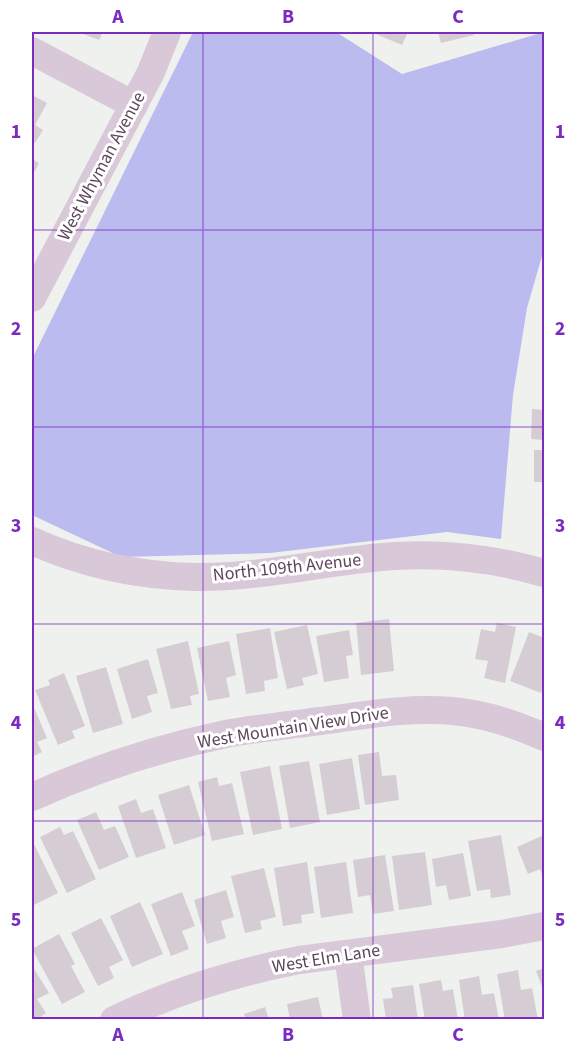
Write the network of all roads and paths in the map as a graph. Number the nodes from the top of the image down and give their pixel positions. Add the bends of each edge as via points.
1 (167, 32) edge
2 (32, 51) edge
3 (134, 105) junction
4 (32, 298) edge
5 (32, 541) edge
6 (544, 573) edge
7 (535, 732) edge
8 (32, 797) edge
9 (544, 926) edge
10 (348, 954) junction
11 (114, 1020) edge
12 (357, 1020) edge

1 - 3 street, West Whyman Avenue
2 - 3 street
3 - 4 street, West Whyman Avenue
5 - 6 street, North 109th Avenue via 103,565 185,576 237,575 416,555 477,559
7 - 8 street, West Mountain View Drive via 480,715 433,710 385,712 197,741 88,774
9 - 10 street, West Elm Lane
10 - 11 street, West Elm Lane via 299,960 224,977 172,994
10 - 12 street

